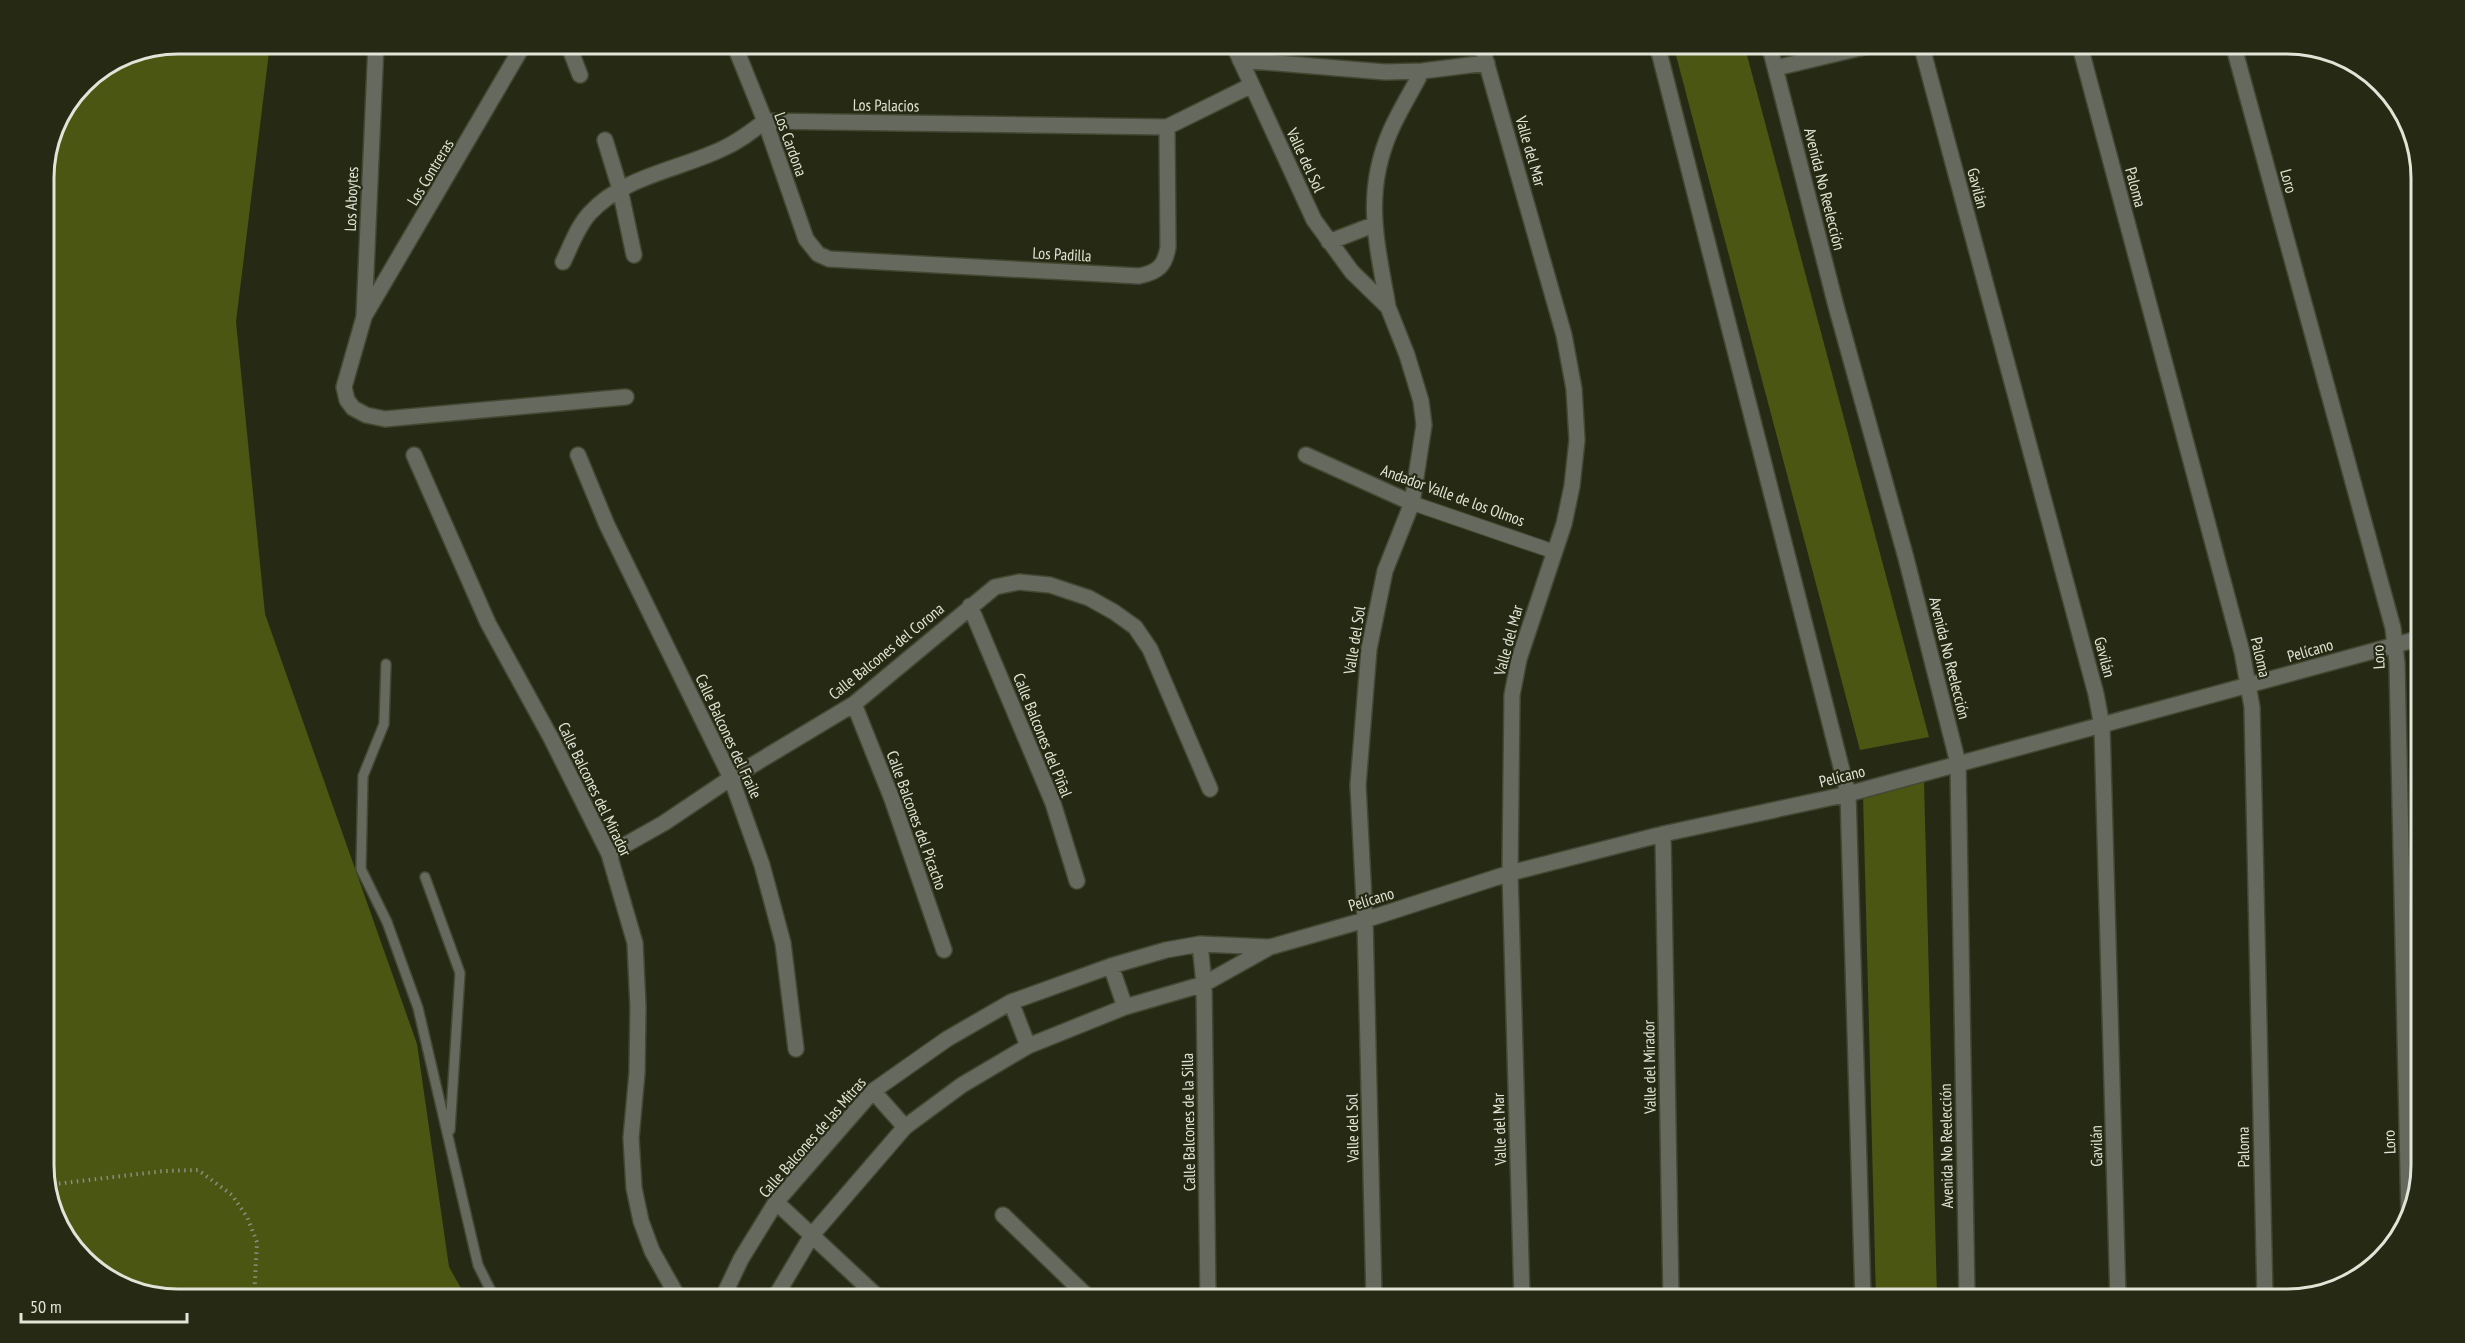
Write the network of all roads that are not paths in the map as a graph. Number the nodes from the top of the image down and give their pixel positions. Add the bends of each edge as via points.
1 (376, 54) edge
2 (518, 54) edge
3 (572, 54) edge
4 (738, 54) edge
5 (1237, 54) edge
6 (1484, 54) edge
7 (1660, 54) edge
8 (1772, 54) edge
9 (1835, 54) edge
10 (1924, 54) edge
11 (2082, 54) edge
12 (2236, 54) edge
13 (1240, 60) junction
14 (1487, 63) junction
15 (1776, 68) junction
16 (1422, 71) junction
17 (580, 75) dead end
18 (1252, 85) junction
19 (765, 121) junction
20 (1167, 127) junction
21 (605, 140) dead end
22 (620, 189) junction
23 (1373, 225) junction
24 (1329, 242) junction
25 (818, 254) joint
26 (634, 255) dead end
27 (563, 262) dead end
28 (1388, 307) junction
29 (364, 317) junction
30 (626, 397) dead end
31 (414, 455) dead end
32 (578, 455) dead end
33 (1306, 455) dead end
34 (1412, 503) junction
35 (1555, 552) junction
36 (970, 606) junction
37 (2411, 640) edge
38 (2396, 644) junction
39 (386, 664) dead end
40 (2249, 686) junction
41 (854, 704) junction
42 (2102, 726) junction
43 (1958, 763) junction
44 (732, 778) junction
45 (1209, 789) dead end
46 (1848, 794) junction
47 (1662, 834) junction
48 (609, 854) junction
49 (1510, 873) junction
50 (425, 877) dead end
51 (1077, 881) dead end
52 (1365, 920) junction
53 (1200, 944) junction
54 (1270, 946) junction
55 (944, 950) dead end
56 (1111, 966) junction
57 (1204, 984) junction
58 (1011, 1002) junction
59 (1125, 1007) junction
60 (1028, 1046) junction
61 (796, 1049) dead end
62 (873, 1091) junction
63 (905, 1127) junction
64 (449, 1142) junction
65 (2408, 1190) edge
66 (776, 1202) junction
67 (1003, 1215) dead end
68 (812, 1235) junction
69 (490, 1289) edge
70 (673, 1289) edge
71 (727, 1289) edge
72 (780, 1289) edge
73 (869, 1289) edge
74 (1080, 1289) edge
75 (1208, 1289) edge
76 (1374, 1289) edge
77 (1522, 1289) edge
78 (1671, 1289) edge
79 (1863, 1289) edge
80 (1967, 1289) edge
81 (2118, 1289) edge
82 (2265, 1289) edge

1 - 29 street, Los Aboytes
2 - 29 street, Los Contreras
3 - 17 street
4 - 19 street, Los Cardona
5 - 13 street, Valle del Sol
6 - 14 street, Valle del Mar
7 - 46 street
8 - 15 street, Avenida No Reelección
9 - 15 street
10 - 42 street, Gavilán
11 - 40 street, Paloma
12 - 38 street, Loro
13 - 16 street via 1338,69
13 - 18 street, Valle del Sol
14 - 16 street
14 - 35 street, Valle del Mar via 1564,334 1574,388 1577,440 1572,486
15 - 43 street, Avenida No Reelección
16 - 23 street via 1390,131 1379,163
18 - 20 street, Los Palacios
18 - 24 street, Valle del Sol via 1314,220
19 - 20 street, Los Palacios
19 - 22 street via 721,150
19 - 25 street, Los Cardona via 806,239
20 - 25 street, Los Padilla via 1168,247 1166,260 1153,273 1139,276 840,260
21 - 22 street
22 - 26 street
22 - 27 street via 588,215
23 - 24 street
23 - 28 street
24 - 28 street, Valle del Sol via 1352,272
28 - 34 street, Valle del Sol via 1407,355 1424,425
29 - 30 street, Los Aboytes via 344,387 353,408 366,415 386,418
31 - 48 street, Calle Balcones del Mirador via 488,623
32 - 44 street, Calle Balcones del Fraile via 607,525
33 - 34 street, Andador Valle de los Olmos
34 - 35 street, Andador Valle de los Olmos
34 - 52 street, Valle del Sol via 1385,571 1369,649 1358,785
35 - 49 street, Valle del Mar via 1519,659 1512,695
36 - 41 street, Calle Balcones del Corona
36 - 45 street, Calle Balcones del Corona via 995,587 1019,582 1050,585 1089,598 1135,627 1150,649
36 - 51 street, Calle Balcones del Piñal via 1053,803
37 - 38 street, Pelícano
38 - 40 street, Pelícano
38 - 65 street, Loro
39 - 64 lane via 384,724 363,776 361,869 387,922 418,1008
40 - 42 street, Pelícano
40 - 82 street, Paloma
41 - 44 street, Calle Balcones del Corona
41 - 55 street, Calle Balcones del Picacho via 892,799
42 - 43 street, Pelícano
42 - 81 street, Gavilán
43 - 46 street, Pelícano
43 - 80 street, Avenida No Reelección
44 - 48 street, Calle Balcones del Corona
44 - 61 street, Calle Balcones del Fraile via 783,943
46 - 47 street, Pelícano
46 - 79 street
47 - 49 street, Pelícano
47 - 78 street, Valle del Mirador
48 - 70 street, Calle Balcones del Mirador via 634,943 638,1007 631,1138 634,1188 640,1221
49 - 52 street, Pelícano
49 - 77 street, Valle del Mar
50 - 64 lane via 460,973
52 - 54 street, Pelícano
52 - 76 street, Valle del Sol
53 - 54 street, Pelícano
53 - 56 street, Calle Balcones de las Mitras
53 - 57 street, Calle Balcones de la Silla
54 - 57 street, Pelícano
56 - 58 street, Calle Balcones de las Mitras
56 - 59 street
57 - 59 street
57 - 75 street, Calle Balcones de la Silla
58 - 60 street
58 - 62 street, Calle Balcones de las Mitras via 947,1039
59 - 60 street
60 - 63 street via 962,1085
62 - 63 street
62 - 66 street, Calle Balcones de las Mitras
63 - 68 street
64 - 69 lane via 478,1265
66 - 68 street
66 - 71 street, Calle Balcones de las Mitras
67 - 74 street
68 - 72 street
68 - 73 street

